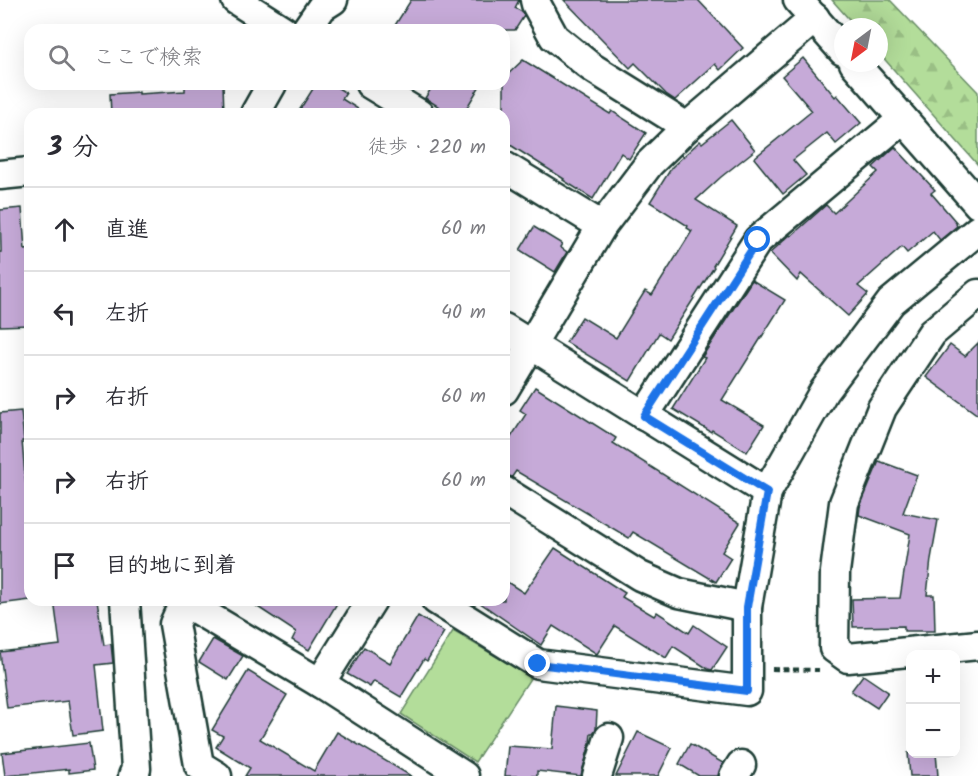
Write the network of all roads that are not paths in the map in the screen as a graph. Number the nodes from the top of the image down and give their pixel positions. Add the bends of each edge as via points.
1 (236, 0) edge
2 (333, 0) edge
3 (535, 0) edge
4 (807, 9) edge
5 (274, 24) edge
6 (310, 24) edge
7 (834, 40) edge
8 (862, 72) edge
9 (269, 90) edge
10 (380, 90) edge
11 (259, 108) edge
12 (409, 108) edge
13 (903, 119) junction
14 (687, 128) junction
15 (510, 170) edge
16 (24, 172) edge
17 (0, 174) edge
18 (978, 204) edge
19 (602, 226) junction
20 (978, 230) edge
21 (978, 294) edge
22 (510, 332) edge
23 (532, 345) junction
24 (510, 380) edge
25 (644, 416) junction
26 (767, 492) junction
27 (510, 495) edge
28 (125, 606) edge
29 (182, 606) edge
30 (191, 606) edge
31 (368, 606) edge
32 (446, 606) edge
33 (747, 607) junction
34 (978, 645) edge
35 (320, 683) junction
36 (609, 738) dead end
37 (204, 772) edge
38 (133, 776) edge
39 (464, 776) edge
40 (597, 776) edge

1 - 5 street
2 - 6 street via 322,7
3 - 14 street via 554,37 591,67
4 - 7 street
4 - 14 street
8 - 13 street
9 - 11 street
10 - 12 street
13 - 18 street
13 - 25 street via 758,240
14 - 19 street via 649,164
15 - 19 street
16 - 17 street
19 - 23 street
20 - 26 street via 891,302 824,391
21 - 34 street via 932,333 882,408 844,503 835,572 834,648 848,658
22 - 23 street
23 - 24 street
23 - 25 street
25 - 26 street
26 - 33 street
27 - 33 street via 640,576 679,593
28 - 38 street via 136,769
29 - 37 street via 174,624
30 - 35 street
31 - 35 street
32 - 33 street via 538,664 747,691
35 - 39 street
36 - 40 street

